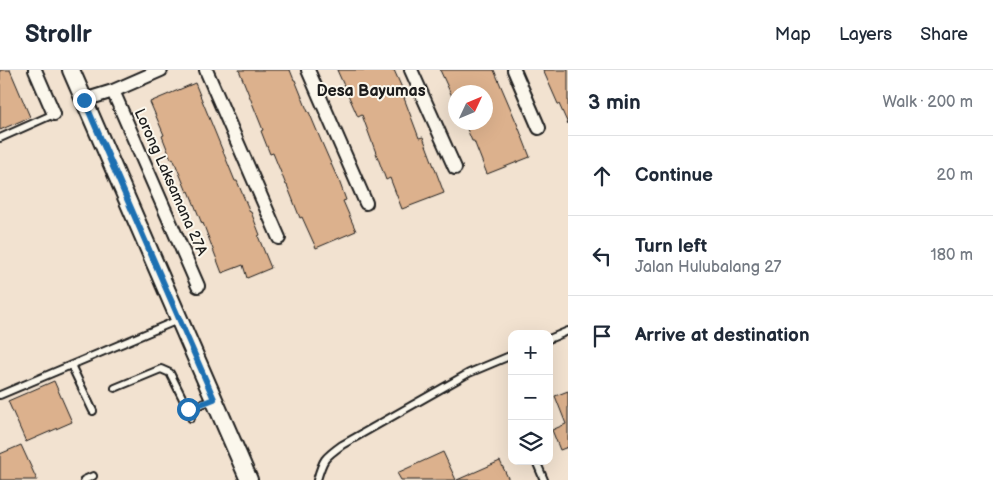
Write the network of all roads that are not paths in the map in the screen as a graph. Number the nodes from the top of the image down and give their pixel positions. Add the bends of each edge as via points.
1 (35, 70) edge
2 (71, 70) edge
3 (161, 70) edge
4 (206, 70) edge
5 (308, 70) edge
6 (411, 70) edge
7 (514, 70) edge
8 (113, 91) junction
9 (84, 100) junction
10 (54, 114) joint
11 (539, 128) dead end
12 (0, 138) edge
13 (455, 168) dead end
14 (366, 203) dead end
15 (279, 238) dead end
16 (198, 286) dead end
17 (179, 319) junction
18 (568, 331) edge
19 (553, 337) edge
20 (508, 357) edge
21 (71, 365) junction
22 (115, 388) dead end
23 (0, 394) edge
24 (214, 399) junction
25 (188, 409) junction
26 (94, 411) dead end
27 (191, 418) dead end
28 (538, 465) edge
29 (93, 476) dead end
30 (84, 480) edge
31 (249, 480) edge
32 (317, 480) edge
33 (544, 480) edge

1 - 10 street
2 - 9 street
3 - 8 street
4 - 15 street
5 - 14 street
6 - 13 street
7 - 11 street
8 - 9 street
8 - 16 street, Lorong Laksamana 27A
9 - 17 street
10 - 12 lane
17 - 21 lane
17 - 24 street
18 - 19 lane
20 - 32 lane via 469,373 342,445 327,456
21 - 23 lane
21 - 26 lane
22 - 25 lane via 161,369 170,373
24 - 25 lane
24 - 31 street
25 - 27 lane
28 - 33 lane
29 - 30 lane

